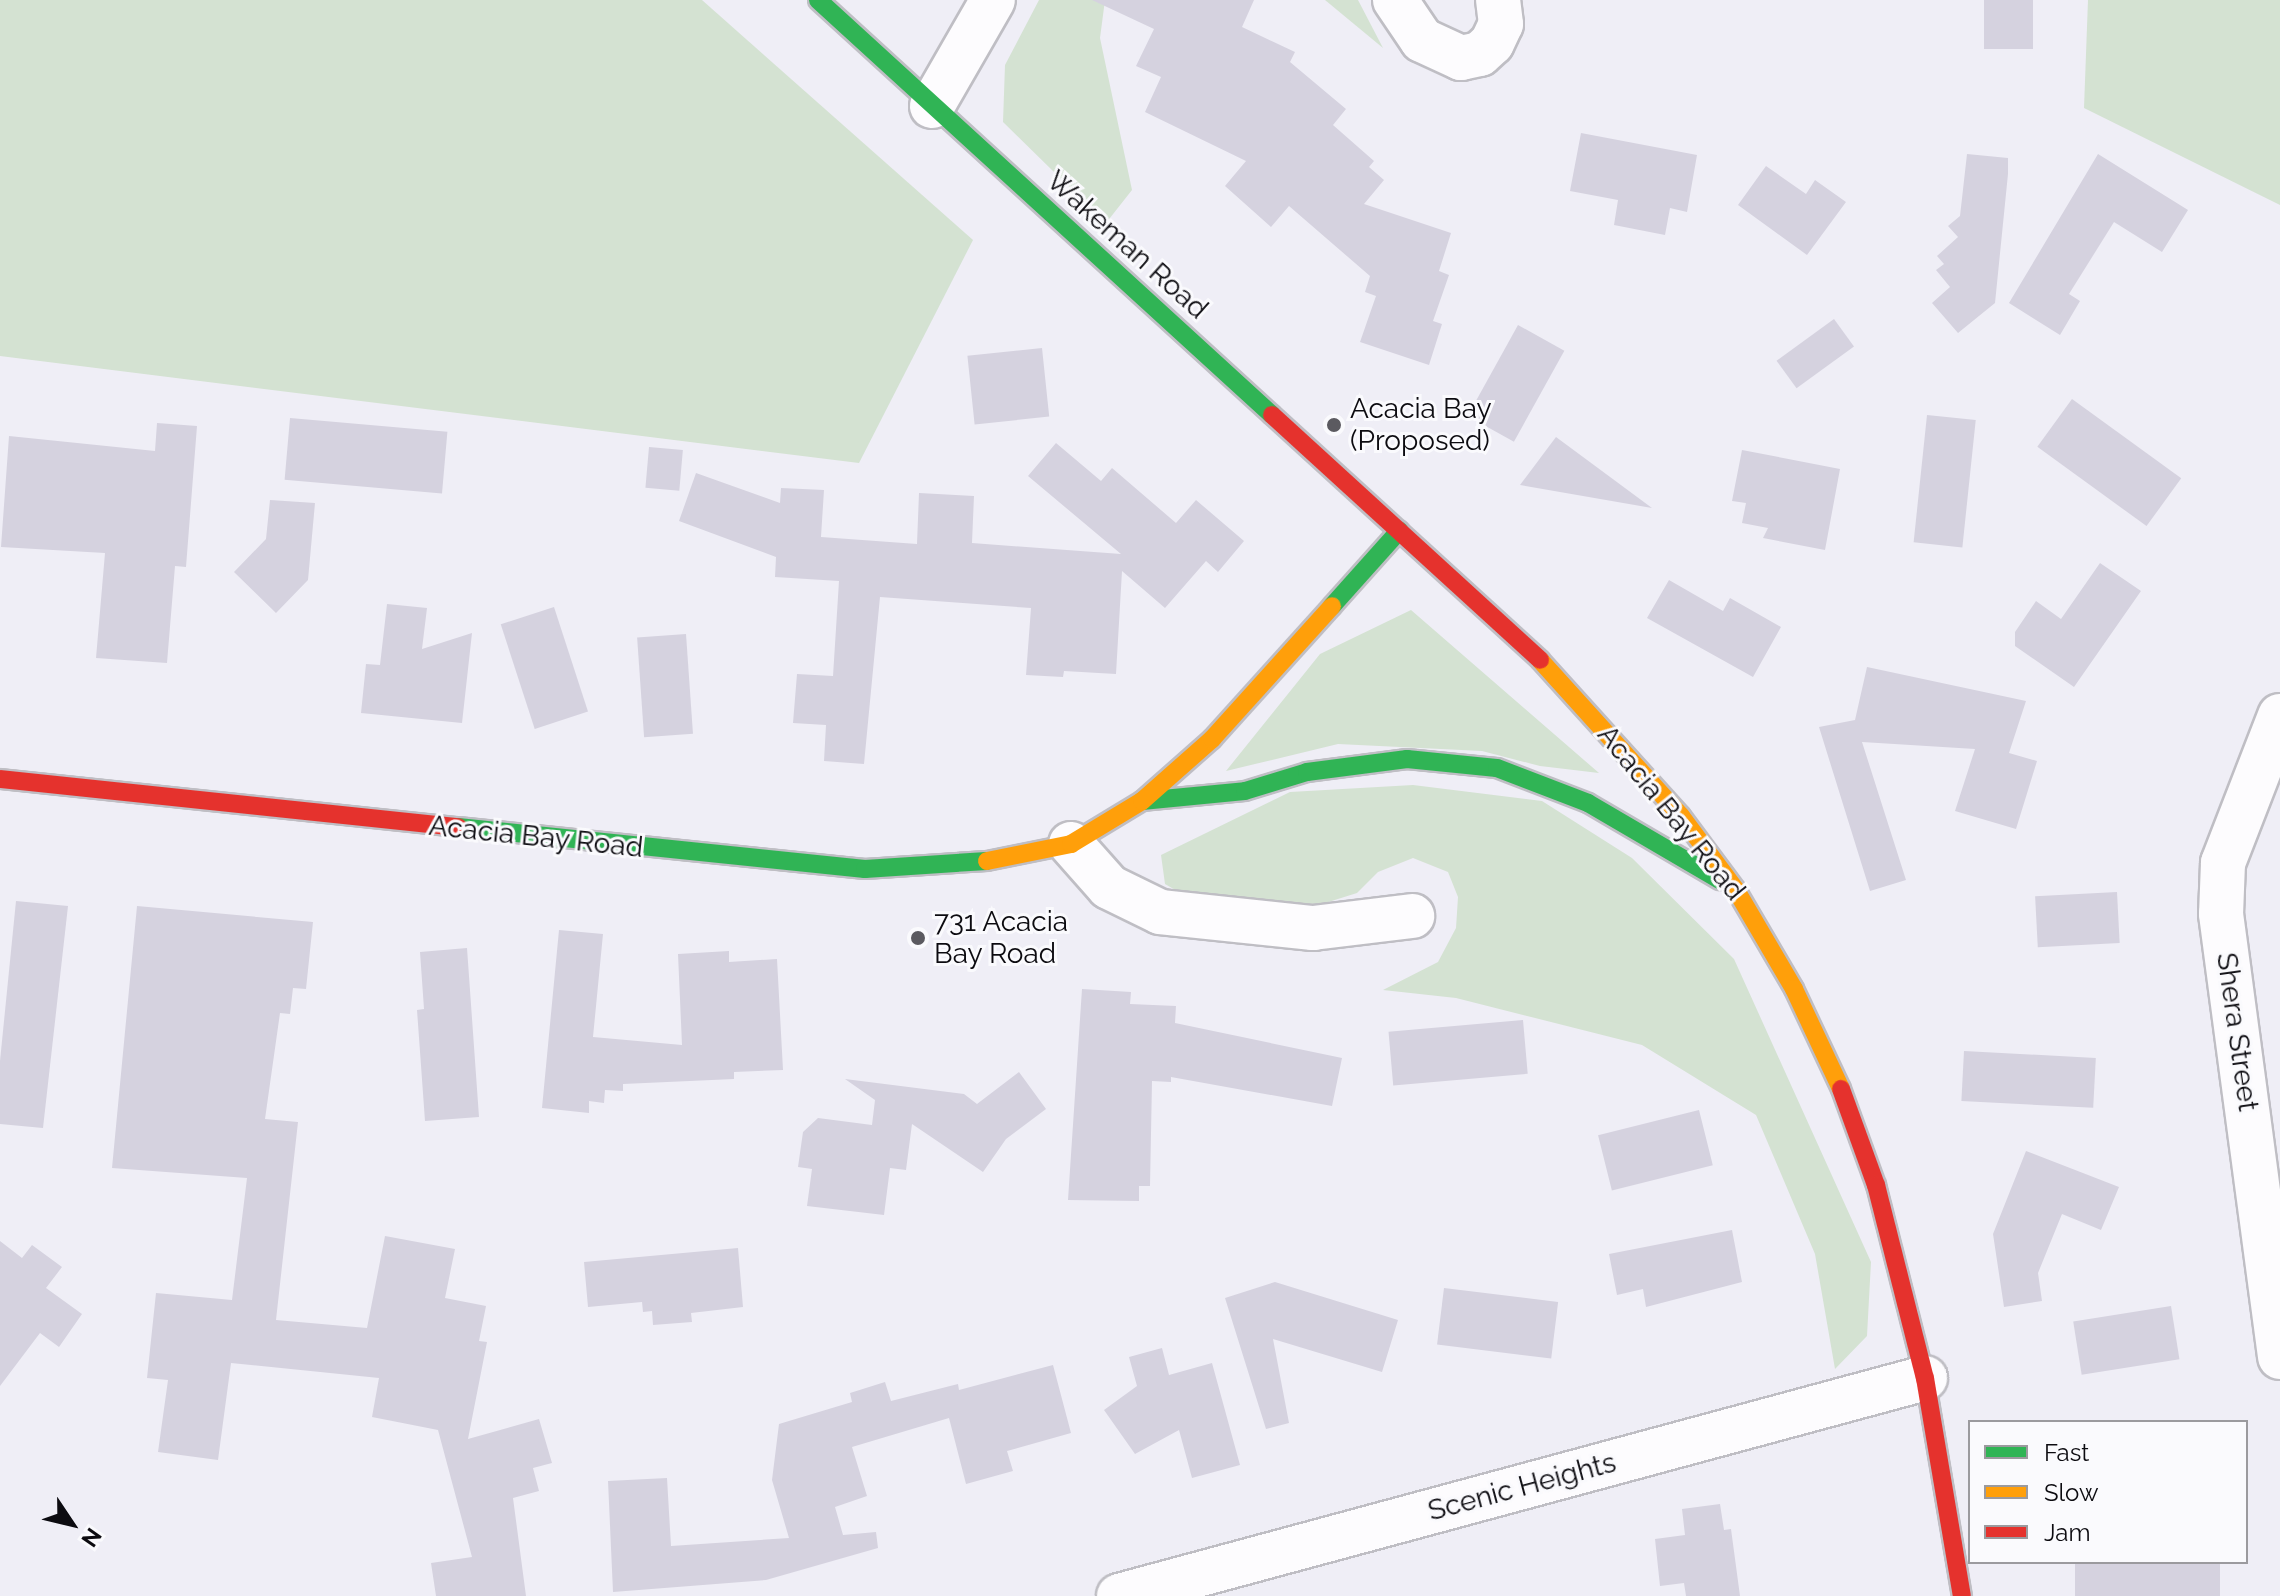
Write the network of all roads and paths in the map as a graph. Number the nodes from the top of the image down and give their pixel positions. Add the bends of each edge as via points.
1 (818, 0) edge
2 (993, 0) edge
3 (1395, 0) edge
4 (1498, 0) edge
5 (932, 106) junction
6 (1399, 531) junction
7 (2280, 716) edge
8 (0, 779) edge
9 (1142, 801) junction
10 (1071, 844) junction
11 (1736, 890) junction
12 (1412, 916) dead end
13 (2280, 1357) edge
14 (1925, 1378) junction
15 (1119, 1596) edge
16 (1962, 1596) edge

1 - 5 street, Wakeman Road
2 - 5 street
3 - 4 street via 1422,40 1461,58 1480,54 1492,43 1501,24
5 - 6 street, Wakeman Road
6 - 9 street, Acacia Bay Road via 1212,739
6 - 11 street, Acacia Bay Road via 1560,680 1681,816
7 - 13 street, Shera Street via 2223,863 2221,914
8 - 10 street, Acacia Bay Road via 865,869 956,868
9 - 10 street, Acacia Bay Road
9 - 11 street via 1245,791 1307,772 1407,759 1497,768 1588,803
10 - 12 street via 1109,887 1160,912 1313,928
11 - 14 street, Acacia Bay Road via 1794,989 1840,1086 1881,1200
14 - 15 street, Scenic Heights
14 - 16 street, Acacia Bay Road

